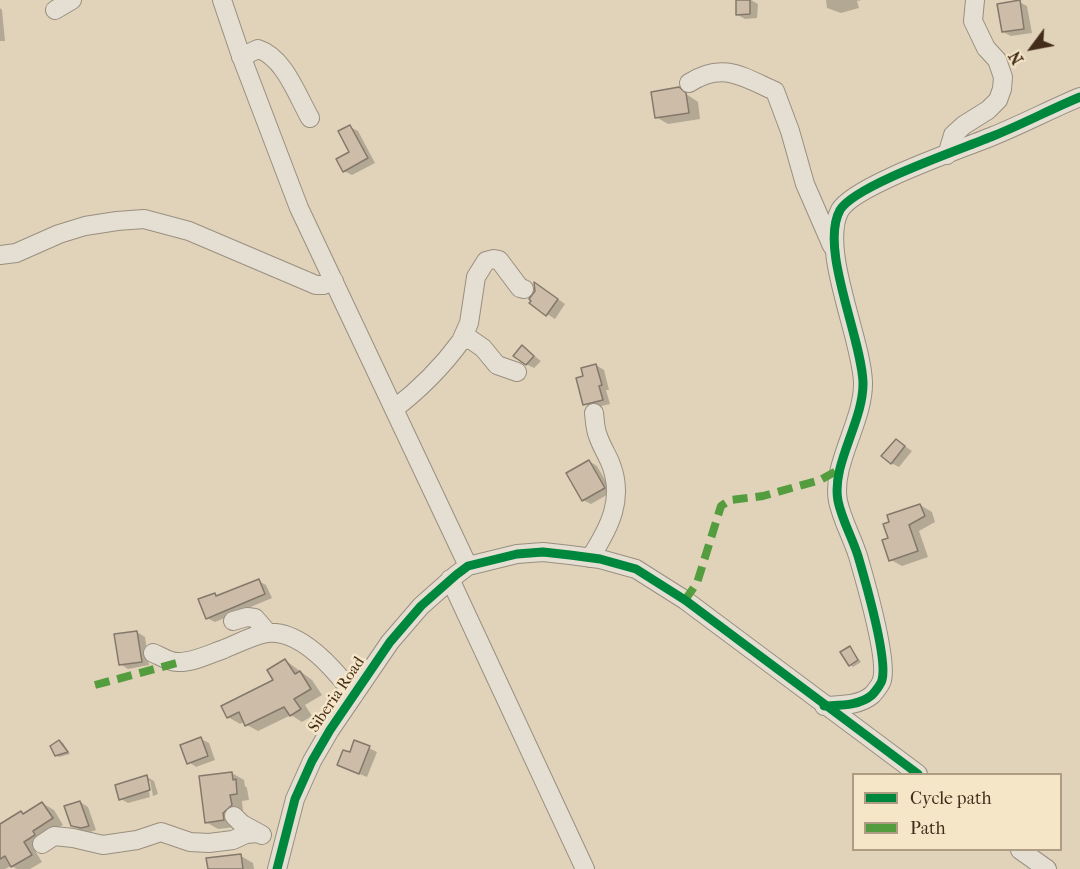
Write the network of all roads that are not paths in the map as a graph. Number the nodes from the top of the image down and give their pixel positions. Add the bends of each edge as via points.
1 (72, 0) edge
2 (222, 0) edge
3 (975, 0) edge
4 (55, 10) dead end
5 (241, 57) junction
6 (689, 82) dead end
7 (1080, 97) edge
8 (310, 118) dead end
9 (946, 155) junction
10 (834, 251) junction
11 (0, 255) edge
12 (334, 281) junction
13 (524, 290) dead end
14 (461, 341) junction
15 (517, 372) dead end
16 (394, 409) junction
17 (594, 413) dead end
18 (590, 558) junction
19 (468, 566) junction
20 (450, 579) junction
21 (233, 621) dead end
22 (268, 633) junction
23 (153, 653) dead end
24 (354, 695) junction
25 (824, 706) junction
26 (917, 773) edge
27 (234, 816) dead end
28 (258, 833) junction
29 (284, 841) junction
30 (42, 844) dead end
31 (1023, 851) edge
32 (277, 869) edge
33 (585, 869) edge
34 (1047, 869) edge

1 - 4 street
2 - 5 street
3 - 9 street via 973,21 986,48 997,60 1003,77 1002,89 988,110 953,135
5 - 8 street via 258,49 269,52
5 - 12 street via 299,208
6 - 10 street via 699,76 728,71 775,91 805,184
7 - 9 street
9 - 10 street via 852,197 841,208 835,223
10 - 25 street via 861,358 863,383 861,404 837,485 838,500 877,632 882,680 873,694 860,702
11 - 12 street via 16,253 85,226 144,219 189,231 316,285
12 - 16 street
13 - 14 street via 499,260 486,261 476,277 469,322
14 - 15 street via 470,339 498,365
14 - 16 street via 439,369
16 - 19 street
17 - 18 street via 597,435 610,463 617,495 614,512
18 - 19 street via 543,552
18 - 25 street via 636,569 661,584
19 - 20 street, Siberia Road
20 - 24 street, Siberia Road via 402,627
20 - 33 street
21 - 22 street via 255,618
22 - 23 street via 177,663
22 - 24 street via 301,641
24 - 29 street, Siberia Road via 312,760 295,799
25 - 26 street
27 - 28 street
28 - 29 street
28 - 30 street via 210,843 190,842 160,832 137,840 103,844 54,836
29 - 32 street, Siberia Road
31 - 34 street

